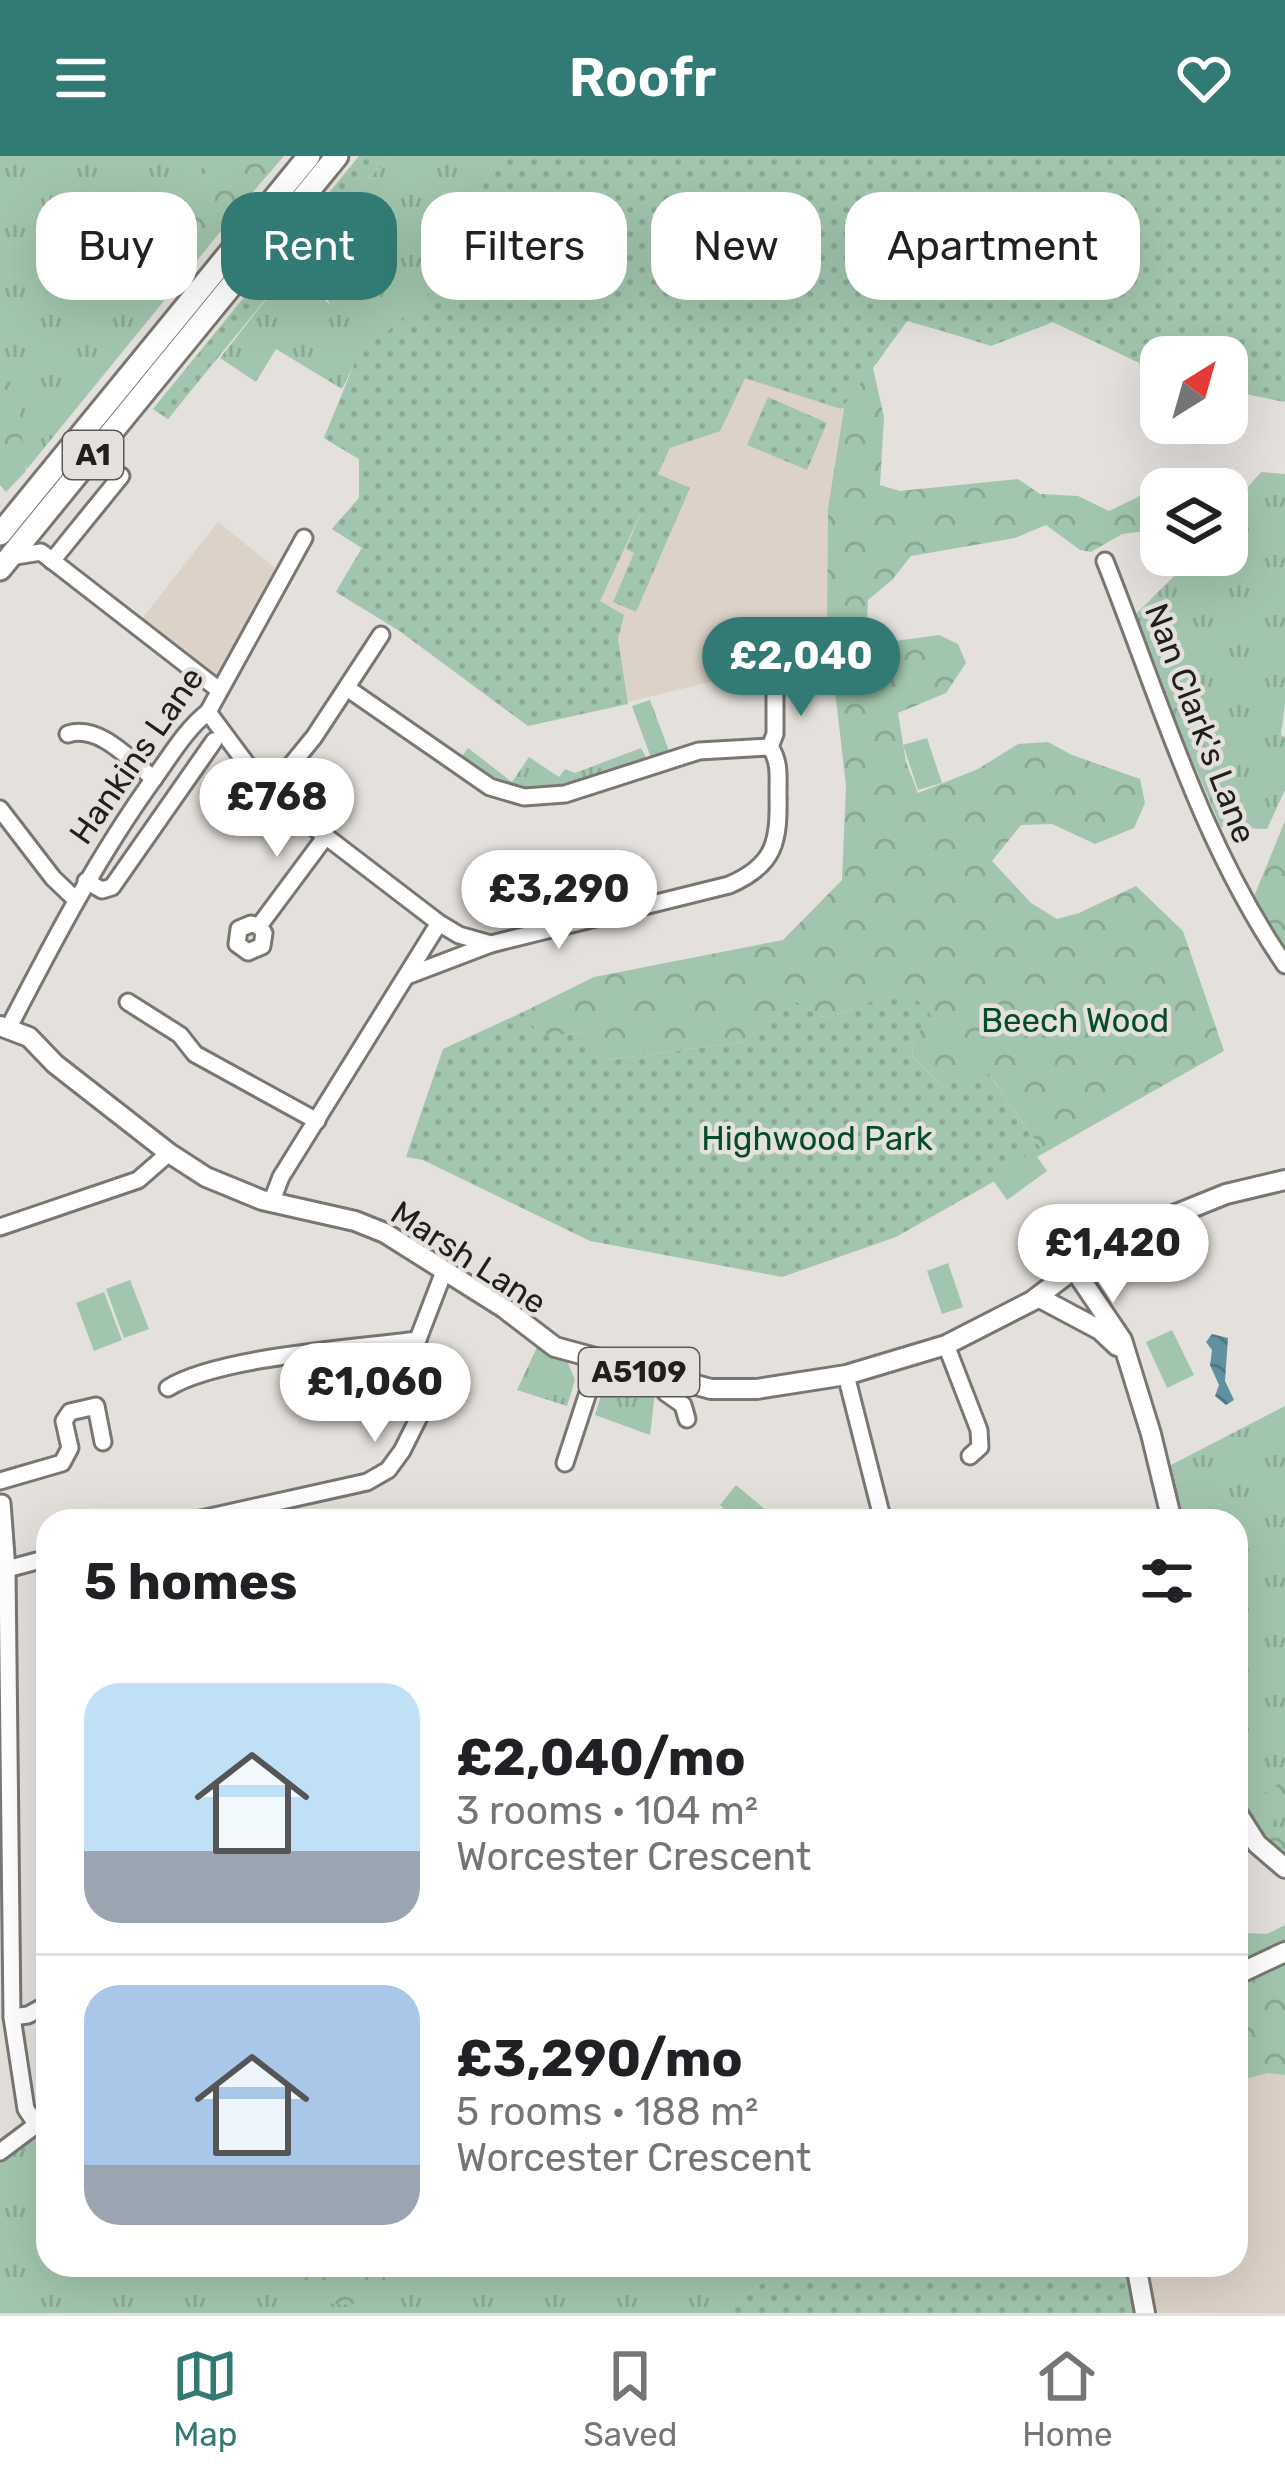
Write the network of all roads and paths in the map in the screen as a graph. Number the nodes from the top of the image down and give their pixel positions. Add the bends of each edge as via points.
1 (309, 156) edge
2 (337, 156) edge
3 (122, 476) dead end
4 (0, 534) edge
5 (304, 538) dead end
6 (47, 556) junction
7 (1106, 561) dead end
8 (5, 563) edge
9 (381, 634) dead end
10 (775, 681) dead end
11 (347, 688) junction
12 (219, 690) junction
13 (208, 712) junction
14 (68, 734) dead end
15 (214, 741) dead end
16 (774, 755) junction
17 (154, 779) junction
18 (269, 792) junction
19 (0, 809) edge
20 (326, 836) junction
21 (86, 881) junction
22 (76, 899) junction
23 (439, 922) junction
24 (259, 926) dead end
25 (491, 944) junction
26 (1285, 965) edge
27 (407, 976) junction
28 (128, 1002) dead end
29 (4, 1026) edge
30 (317, 1120) junction
31 (169, 1153) junction
32 (1285, 1180) edge
33 (271, 1203) junction
34 (0, 1227) edge
35 (446, 1269) junction
36 (1074, 1269) junction
37 (1046, 1292) junction
38 (418, 1340) junction
39 (946, 1346) junction
40 (1125, 1354) junction
41 (598, 1362) junction
42 (846, 1375) junction
43 (667, 1378) junction
44 (168, 1388) dead end
45 (688, 1419) dead end
46 (981, 1440) junction
47 (103, 1442) dead end
48 (970, 1456) dead end
49 (990, 1461) dead end
50 (566, 1463) dead end
51 (0, 1481) edge
52 (2, 1503) edge
53 (244, 1509) edge
54 (877, 1509) edge
55 (1169, 1509) edge
56 (36, 1561) edge
57 (7, 1569) junction
58 (1248, 1843) edge
59 (1285, 1868) edge
60 (1285, 1952) edge
61 (1248, 1969) edge
62 (36, 2011) edge
63 (12, 2017) junction
64 (36, 2116) edge
65 (36, 2125) edge
66 (0, 2152) edge
67 (1138, 2277) edge
68 (1144, 2313) edge

1 - 4 highway, A1
2 - 8 highway, A1
3 - 6 street
5 - 12 street, Hankins Lane
6 - 8 street
6 - 12 street
7 - 26 street, Nan Clark's Lane via 1209,832
9 - 11 street
10 - 16 street
11 - 16 street via 490,788 524,797 566,794 699,751
11 - 18 street
12 - 13 street, Hankins Lane
13 - 17 street, Hankins Lane
13 - 18 street
14 - 17 street via 97,736
15 - 21 street, Hankins Lane via 112,887
16 - 25 street via 778,830 766,861 747,877
17 - 21 street, Hankins Lane
18 - 20 street
19 - 22 street
20 - 23 street
20 - 24 street
21 - 22 street, Hankins Lane
22 - 29 street, Hankins Lane
23 - 25 street
23 - 27 street
25 - 27 street
27 - 30 street
28 - 30 street via 195,1054
29 - 31 main road, Marsh Lane / A5109 via 29,1037
30 - 33 street
31 - 33 main road, Marsh Lane / A5109
31 - 34 street via 138,1180
32 - 36 main road, A5109 via 1163,1216
33 - 35 main road, Marsh Lane / A5109 via 355,1221
35 - 38 street
35 - 41 main road, Marsh Lane / A5109 via 539,1338
36 - 37 main road, Marsh Lane / A5109
36 - 40 main road
37 - 39 main road, Marsh Lane / A5109
37 - 40 main road
38 - 44 street via 269,1360
38 - 53 street via 421,1413 378,1478
39 - 42 main road, Marsh Lane / A5109
39 - 46 street
40 - 55 main road
41 - 43 main road, Marsh Lane / A5109
41 - 50 street
42 - 43 main road, Marsh Lane / A5109 via 728,1391
42 - 54 street
43 - 45 street via 666,1393
46 - 48 street
46 - 49 street
47 - 51 street via 96,1406 70,1412 62,1463
52 - 57 street
56 - 57 street
57 - 63 street
58 - 59 main road
60 - 61 main road
62 - 63 street
63 - 64 street via 26,2109
65 - 66 street
67 - 68 main road

